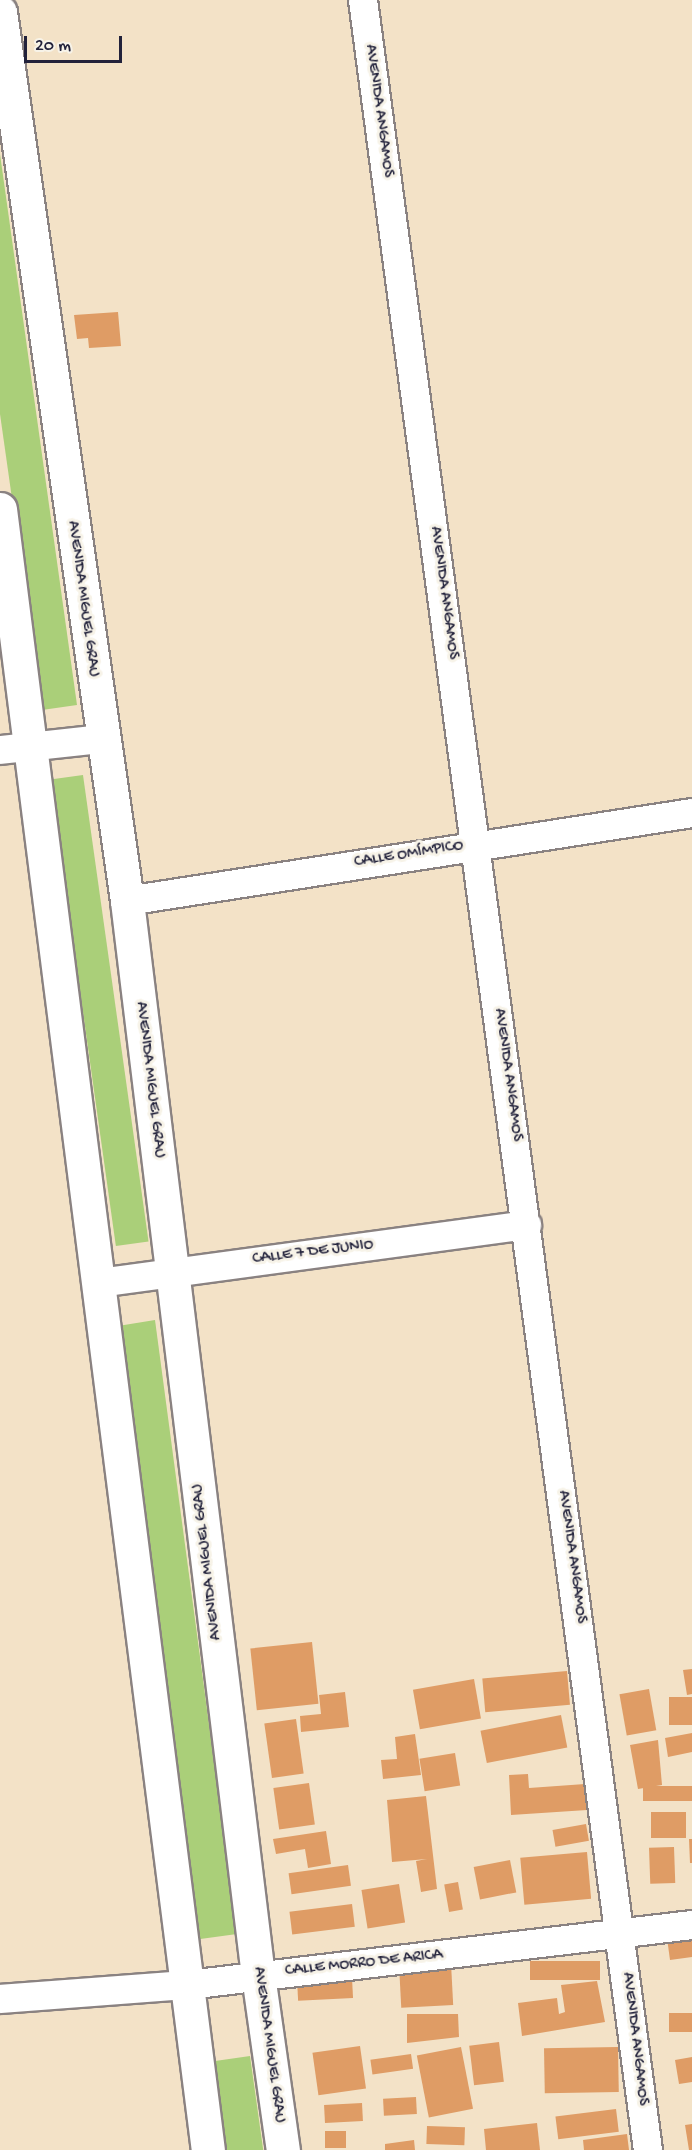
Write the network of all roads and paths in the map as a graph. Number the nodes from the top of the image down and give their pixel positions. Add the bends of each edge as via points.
1 (363, 0) edge
2 (0, 12) edge
3 (0, 509) edge
4 (102, 740) junction
5 (32, 746) junction
6 (0, 750) edge
7 (692, 813) edge
8 (476, 844) junction
9 (127, 901) junction
10 (527, 1225) junction
11 (173, 1272) junction
12 (99, 1283) junction
13 (692, 1925) edge
14 (621, 1936) junction
15 (258, 1975) junction
16 (188, 1985) junction
17 (0, 1999) edge
18 (208, 2150) edge
19 (283, 2150) edge
20 (648, 2150) edge

1 - 8 street, AVENIDA ANGAMOS
2 - 4 street, AVENIDA MIGUEL GRAU
3 - 5 street
4 - 5 street
4 - 9 street, AVENIDA MIGUEL GRAU
5 - 6 street
5 - 12 street
7 - 8 street, CALLE OMÍMPICO
8 - 9 street, CALLE OMÍMPICO
8 - 10 street, AVENIDA ANGAMOS
9 - 11 street, AVENIDA MIGUEL GRAU
10 - 11 street, CALLE 7 DE JUNIO
10 - 14 street, AVENIDA ANGAMOS
11 - 12 street, CALLE 7 DE JUNIO
11 - 15 street, AVENIDA MIGUEL GRAU
12 - 16 street
13 - 14 street, CALLE MORRO DE ARICA
14 - 15 street, CALLE MORRO DE ARICA
14 - 20 street, AVENIDA ANGAMOS
15 - 16 street, CALLE MORRO DE ARICA
15 - 19 street, AVENIDA MIGUEL GRAU
16 - 17 street, CALLE MORRO DE ARICA
16 - 18 street

